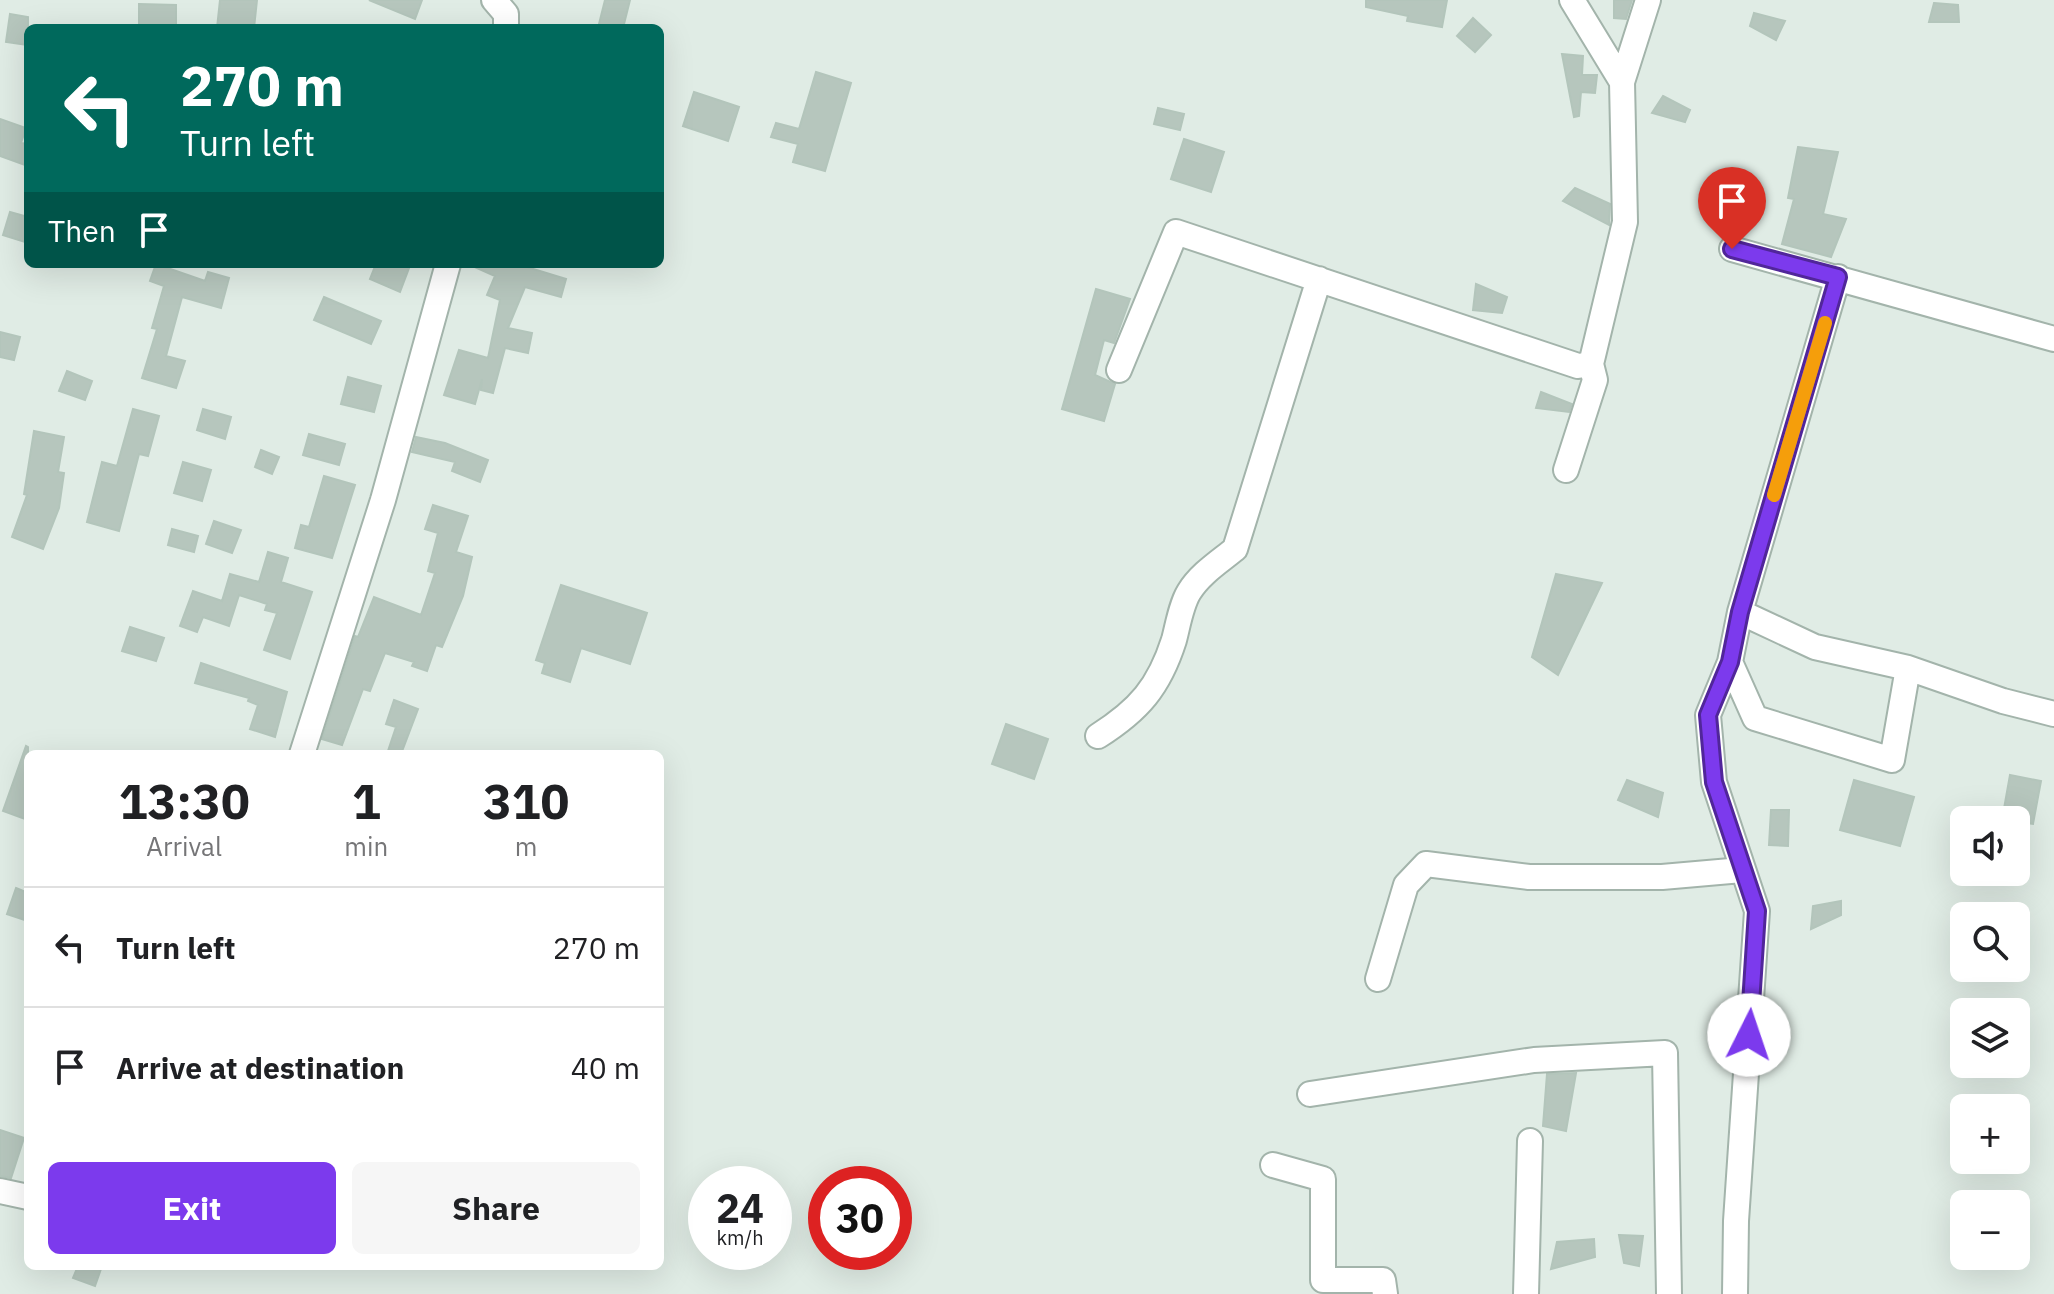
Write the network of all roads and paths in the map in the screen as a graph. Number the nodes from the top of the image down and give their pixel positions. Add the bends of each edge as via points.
1 (494, 0) edge
2 (1572, 0) edge
3 (1648, 0) edge
4 (506, 24) edge
5 (1622, 82) junction
6 (1732, 249) dead end
7 (447, 268) edge
8 (1838, 277) junction
9 (1319, 279) junction
10 (2054, 339) edge
11 (1591, 364) junction
12 (1119, 370) dead end
13 (1566, 470) dead end
14 (1740, 612) junction
15 (1730, 662) junction
16 (1908, 668) junction
17 (2054, 714) edge
18 (1098, 736) dead end
19 (303, 750) edge
20 (1742, 870) junction
21 (1378, 979) dead end
22 (1310, 1094) dead end
23 (1530, 1141) dead end
24 (1273, 1165) dead end
25 (0, 1191) edge
26 (24, 1196) edge
27 (1385, 1294) edge
28 (1526, 1294) edge
29 (1669, 1294) edge
30 (1735, 1294) edge

1 - 4 street via 506,14
2 - 5 street
3 - 5 street
5 - 11 street via 1625,222
6 - 8 street
7 - 19 street via 383,500
8 - 10 street
8 - 14 street
9 - 11 street via 1578,366
9 - 12 street via 1176,232
9 - 18 street via 1235,549 1188,594 1168,661 1150,691 1131,715
11 - 13 street via 1595,380
14 - 15 street
14 - 16 street via 1815,647
15 - 16 street via 1755,718 1892,760
15 - 20 street via 1708,715 1714,782
16 - 17 street
20 - 21 street via 1662,877 1529,877 1426,864 1406,885
20 - 30 street via 1757,911
22 - 29 street via 1534,1060 1665,1053
23 - 28 street
24 - 27 street via 1323,1179 1323,1280 1383,1280
25 - 26 street

